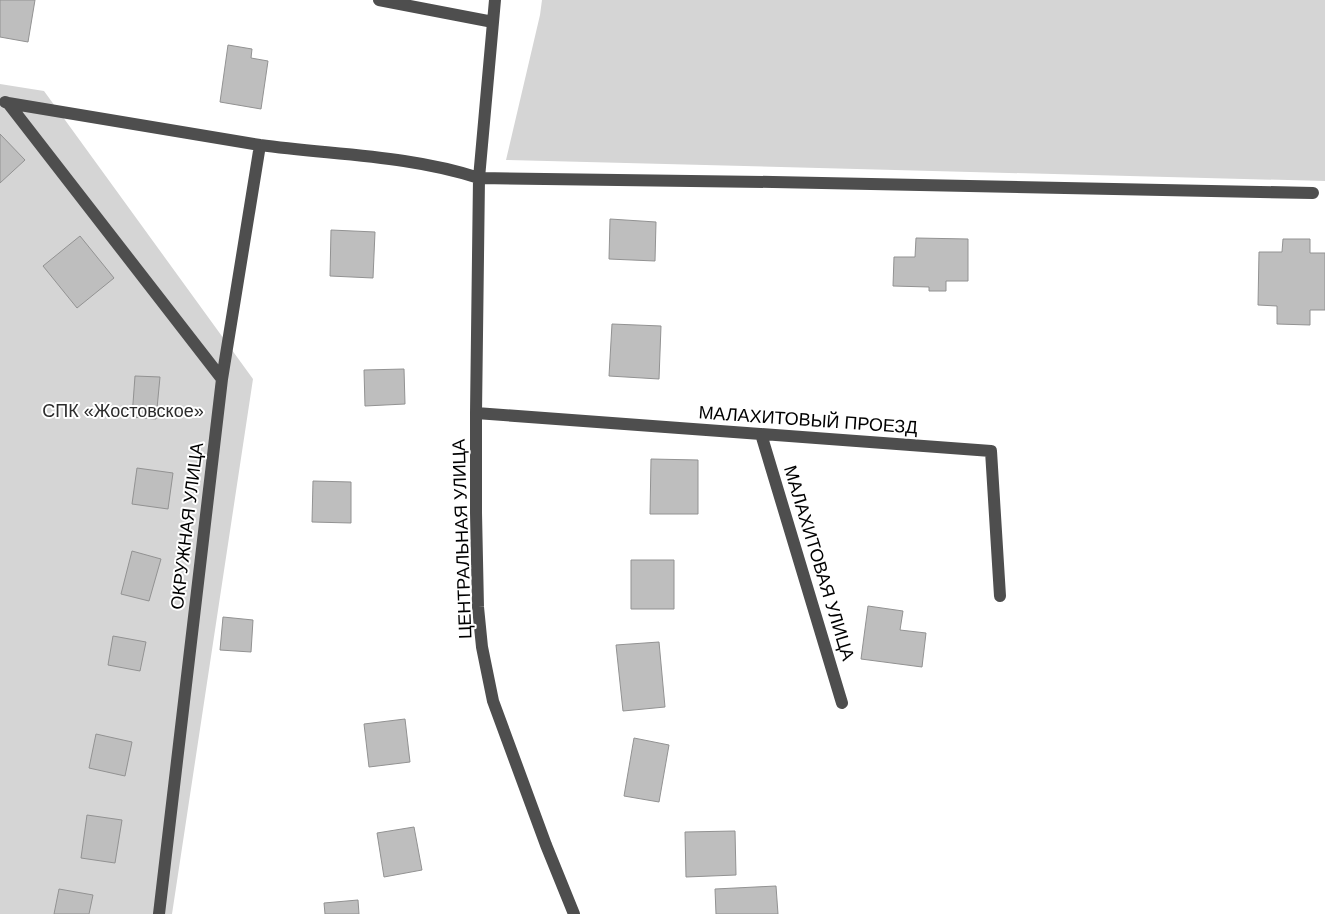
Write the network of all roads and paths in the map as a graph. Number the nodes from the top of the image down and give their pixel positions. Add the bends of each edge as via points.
1 (379, 0) edge
2 (495, 0) edge
3 (493, 22) junction
4 (4, 102) edge
5 (260, 145) junction
6 (479, 178) junction
7 (1313, 193) dead end
8 (222, 379) junction
9 (476, 413) junction
10 (761, 434) junction
11 (1000, 596) dead end
12 (842, 703) dead end
13 (160, 914) edge
14 (574, 914) edge

1 - 3 street
2 - 3 street, ЦЕНТРАЛЬНАЯ УЛИЦА
3 - 6 street, ЦЕНТРАЛЬНАЯ УЛИЦА
4 - 5 street
4 - 8 street
5 - 6 street via 423,164
5 - 8 street, ОКРУЖНАЯ УЛИЦА
6 - 7 street
6 - 9 street, ЦЕНТРАЛЬНАЯ УЛИЦА
8 - 13 street, ОКРУЖНАЯ УЛИЦА
9 - 10 street, МАЛАХИТОВЫЙ ПРОЕЗД
9 - 14 street, ЦЕНТРАЛЬНАЯ УЛИЦА via 478,607 482,647 494,701
10 - 11 street, МАЛАХИТОВЫЙ ПРОЕЗД via 991,451
10 - 12 street, МАЛАХИТОВАЯ УЛИЦА

